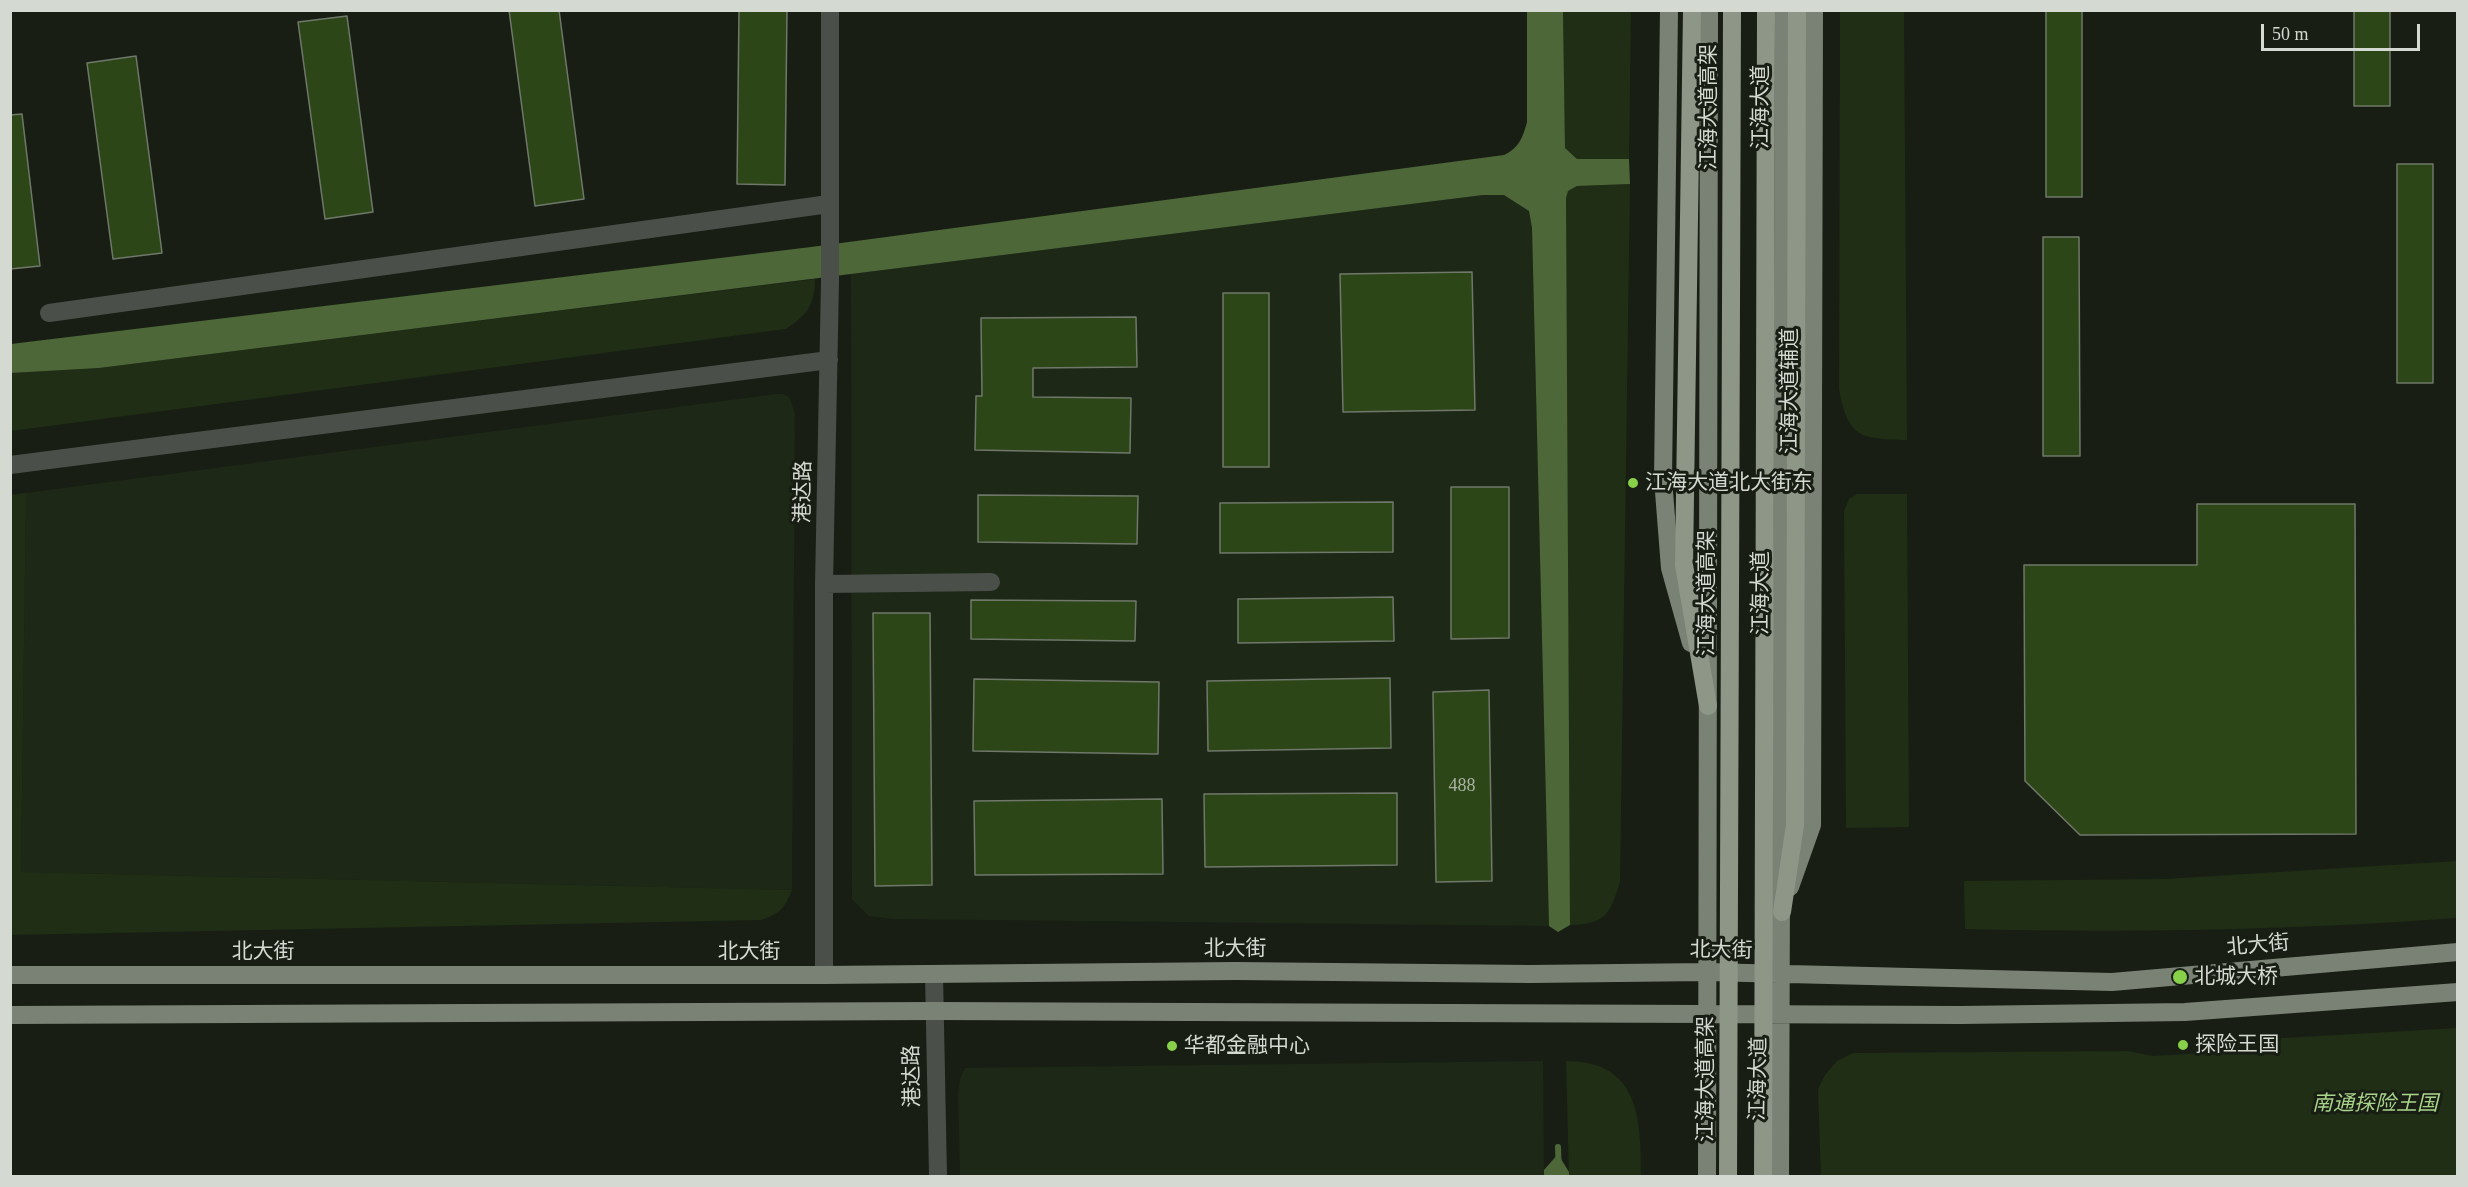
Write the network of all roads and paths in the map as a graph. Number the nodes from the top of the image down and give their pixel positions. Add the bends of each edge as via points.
1 (830, 10) edge
2 (1669, 10) edge
3 (1692, 10) edge
4 (1709, 10) edge
5 (1732, 10) edge
6 (1766, 10) edge
7 (1784, 10) edge
8 (1797, 10) edge
9 (1814, 10) edge
10 (829, 204) junction
11 (49, 313) dead end
12 (829, 360) junction
13 (10, 465) edge
14 (1677, 566) junction
15 (991, 582) dead end
16 (825, 584) junction
17 (1708, 706) junction
18 (1782, 912) junction
19 (2457, 952) edge
20 (1707, 972) junction
21 (934, 974) junction
22 (10, 975) edge
23 (825, 975) junction
24 (1782, 975) junction
25 (2457, 992) edge
26 (934, 1011) junction
27 (1782, 1013) junction
28 (1707, 1014) junction
29 (10, 1015) edge
30 (938, 1176) edge
31 (1707, 1176) edge
32 (1728, 1176) edge
33 (1763, 1176) edge
34 (1780, 1176) edge

1 - 10 street, 港达路
2 - 14 main road via 1663,479
3 - 14 highway
4 - 17 main road
5 - 32 highway, 江海大道高架, bridge
6 - 33 highway, bridge
7 - 18 main road, 江海大道
8 - 18 highway via 1795,825
9 - 18 main road, 江海大道辅道 via 1812,825
10 - 11 street
10 - 12 street, 港达路
12 - 13 street
12 - 16 street, 港达路
14 - 17 highway
15 - 16 street
16 - 23 street, 港达路
17 - 20 main road
18 - 24 main road, 江海大道
19 - 24 main road, 北大街 via 2112,981
20 - 21 main road, 北大街
20 - 24 main road, 北大街
20 - 28 main road
21 - 23 main road, 北大街
21 - 26 street, 港达路
22 - 23 main road, 北大街
24 - 27 main road, 江海大道
25 - 27 main road via 2185,1012
26 - 28 main road
26 - 29 main road
26 - 30 street, 港达路
27 - 28 main road
27 - 34 main road, 江海大道
28 - 31 main road

